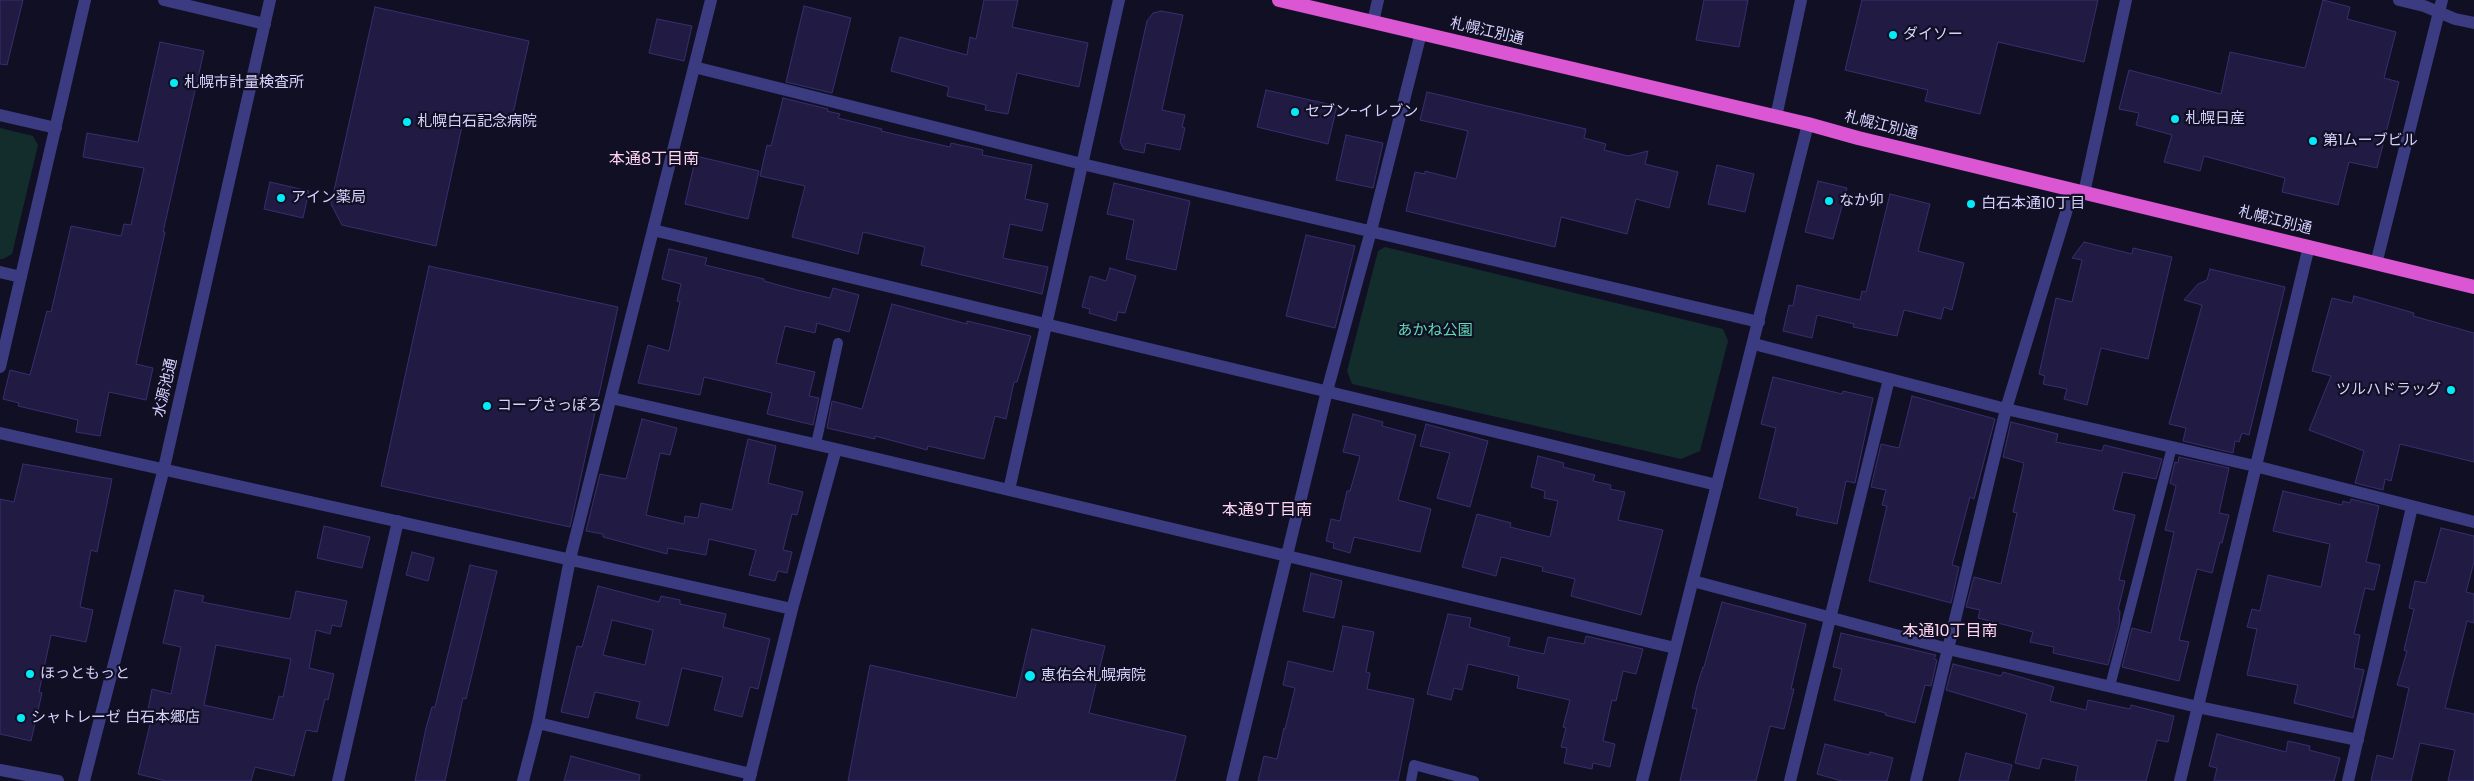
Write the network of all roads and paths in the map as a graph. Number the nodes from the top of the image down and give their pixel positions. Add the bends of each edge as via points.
1 (85, 0) edge
2 (164, 0) edge
3 (270, 0) edge
4 (710, 0) edge
5 (1119, 0) edge
6 (1279, 0) edge
7 (1378, 0) edge
8 (1801, 0) edge
9 (2126, 0) edge
10 (2399, 0) edge
11 (2441, 6) edge
12 (1373, 22) junction
13 (2474, 23) edge
14 (265, 24) junction
15 (1422, 33) junction
16 (694, 67) junction
17 (0, 115) edge
18 (1776, 117) junction
19 (1808, 124) junction
20 (56, 128) junction
21 (1082, 164) junction
22 (2078, 191) junction
23 (653, 230) junction
24 (1371, 231) junction
25 (2309, 246) junction
26 (2376, 264) junction
27 (0, 272) edge
28 (21, 277) junction
29 (2474, 287) edge
30 (1759, 322) junction
31 (1047, 323) junction
32 (838, 343) dead end
33 (1754, 344) junction
34 (0, 367) edge
35 (1889, 379) junction
36 (1327, 391) junction
37 (610, 398) junction
38 (2006, 409) junction
39 (0, 433) edge
40 (816, 444) junction
41 (2172, 447) junction
42 (836, 449) junction
43 (2255, 466) junction
44 (164, 468) junction
45 (1717, 485) junction
46 (1009, 490) junction
47 (2412, 507) junction
48 (398, 521) junction
49 (2474, 522) edge
50 (1287, 556) junction
51 (570, 558) junction
52 (1693, 581) junction
53 (792, 609) junction
54 (1829, 619) junction
55 (1675, 648) junction
56 (1948, 649) junction
57 (2110, 686) junction
58 (2198, 707) junction
59 (538, 724) junction
60 (2358, 740) junction
61 (0, 770) edge
62 (750, 778) edge
63 (58, 781) edge
64 (84, 781) edge
65 (338, 781) edge
66 (523, 781) edge
67 (1232, 781) edge
68 (1411, 781) edge
69 (1474, 781) edge
70 (1642, 781) edge
71 (1790, 781) edge
72 (1916, 781) edge
73 (2180, 781) edge
74 (2348, 781) edge

1 - 20 street
2 - 14 street
3 - 14 street, 水源池通
4 - 16 street
5 - 21 street
6 - 12 highway, 札幌江別通
7 - 12 street
8 - 18 street
9 - 22 street
10 - 11 street
11 - 13 street
11 - 26 street
12 - 15 highway, 札幌江別通
14 - 44 street, 水源池通
15 - 18 highway, 札幌江別通
15 - 24 street
16 - 21 street
16 - 23 street
17 - 20 street
18 - 19 highway, 札幌江別通
19 - 22 highway, 札幌江別通
19 - 30 street
20 - 28 street
21 - 24 street
21 - 31 street
22 - 25 highway, 札幌江別通
22 - 38 street
23 - 31 street
23 - 37 street
24 - 30 street
24 - 36 street
25 - 26 highway, 札幌江別通
25 - 43 street
26 - 29 highway, 札幌江別通
27 - 28 street
28 - 34 street
30 - 33 street
31 - 36 street
31 - 46 street
32 - 40 lane
33 - 35 street
33 - 45 street
35 - 38 street
35 - 54 street
36 - 45 street
36 - 50 street
37 - 40 street
37 - 51 street
38 - 41 street
38 - 56 street
39 - 44 street
40 - 42 street
41 - 43 street
41 - 57 lane
42 - 46 street
42 - 53 street
43 - 47 street
43 - 58 street
44 - 48 street
44 - 64 street, 水源池通
45 - 52 street
46 - 50 street
47 - 49 street
47 - 60 street
48 - 51 street
48 - 65 street
50 - 55 street
50 - 67 street
51 - 53 street
51 - 59 street
52 - 54 street
52 - 55 street
53 - 62 street
54 - 56 street
54 - 71 street
55 - 70 street
56 - 57 street
56 - 72 street
57 - 58 street
58 - 60 street
58 - 73 street
59 - 62 street
59 - 66 street
60 - 74 street
61 - 63 street
68 - 69 lane via 1414,765

